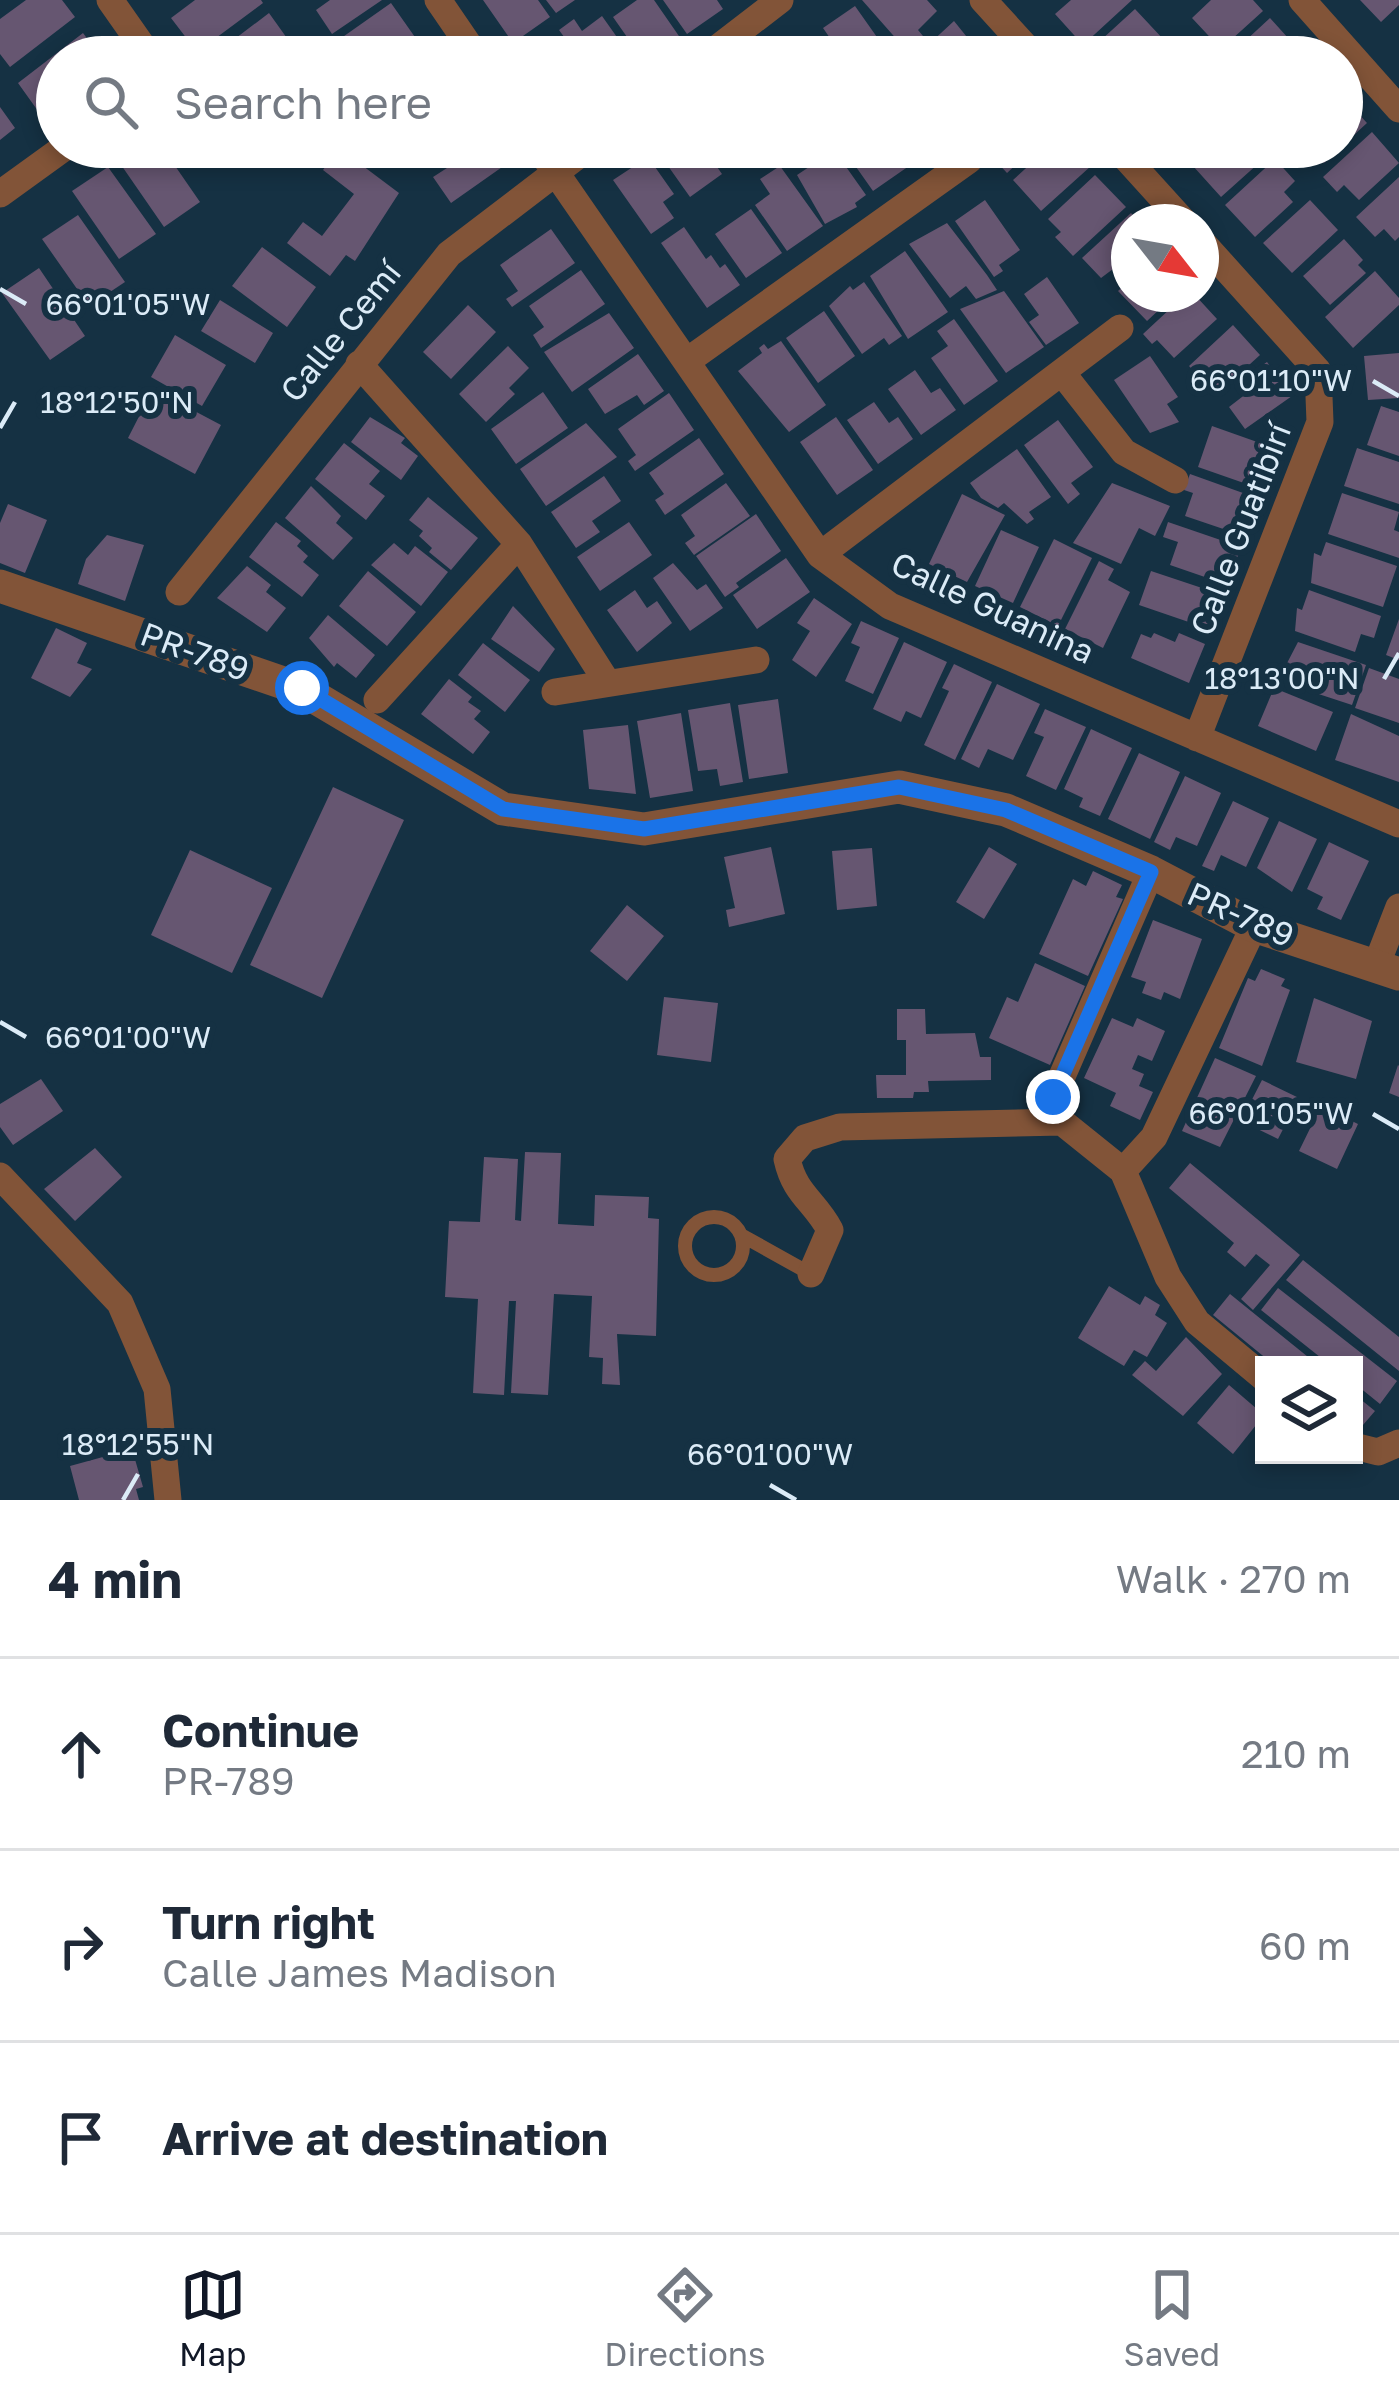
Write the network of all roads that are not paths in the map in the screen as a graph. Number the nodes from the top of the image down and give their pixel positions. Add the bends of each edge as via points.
1 (110, 0) edge
2 (438, 0) edge
3 (780, 0) edge
4 (983, 0) edge
5 (1302, 0) edge
6 (135, 36) edge
7 (463, 36) edge
8 (733, 36) edge
9 (1016, 36) edge
10 (1334, 36) edge
11 (1363, 69) edge
12 (1399, 109) edge
13 (36, 168) edge
14 (553, 168) edge
15 (561, 168) edge
16 (958, 168) edge
17 (1135, 168) edge
18 (556, 172) junction
19 (0, 194) edge
20 (1168, 204) edge
21 (1219, 262) edge
22 (1120, 328) dead end
23 (690, 359) junction
24 (359, 364) junction
25 (1063, 374) junction
26 (1174, 480) dead end
27 (519, 544) junction
28 (820, 554) junction
29 (0, 586) edge
30 (179, 592) dead end
31 (756, 660) dead end
32 (608, 682) junction
33 (555, 692) dead end
34 (377, 700) dead end
35 (1197, 738) junction
36 (1399, 824) edge
37 (1151, 872) junction
38 (1399, 907) edge
39 (1254, 926) junction
40 (1388, 970) edge
41 (1062, 1122) junction
42 (1123, 1171) junction
43 (0, 1176) edge
44 (741, 1235) junction
45 (811, 1274) joint
46 (1255, 1370) edge
47 (1399, 1443) edge
48 (1363, 1448) edge
49 (168, 1500) edge

1 - 6 street
2 - 7 street
3 - 8 street
4 - 9 street
5 - 10 street
11 - 12 street
13 - 19 street
14 - 18 street, Calle Guanina
15 - 18 street, Calle Cemí
16 - 23 street
17 - 20 street
18 - 23 street, Calle Guanina
18 - 24 street, Calle Cemí via 449,254
21 - 35 street, Calle Guatibirí via 1318,371 1320,422
22 - 25 street
23 - 28 street, Calle Guanina
24 - 27 street
24 - 30 street, Calle Cemí
25 - 26 street via 1124,452
25 - 28 street
27 - 32 street
27 - 34 street
28 - 35 street, Calle Guanina via 890,606
29 - 37 street, PR-789 / PR-789 via 302,688 503,809 644,829 899,787 1006,810
31 - 32 street
32 - 33 street
35 - 36 street, Calle Guanina
37 - 39 street, PR-789 / PR-789
37 - 41 street via 1053,1097
38 - 40 street
39 - 40 street, PR-789 / PR-789
39 - 42 street via 1154,1137
41 - 42 street
41 - 45 street via 840,1127 806,1138 787,1159 793,1187 830,1230
42 - 46 street via 1168,1277 1197,1322
43 - 49 street via 120,1303 157,1389
44 - 44 lane via 729,1221 703,1219 686,1239 687,1258 701,1272 721,1274 737,1263
44 - 45 lane
47 - 48 street via 1378,1452

